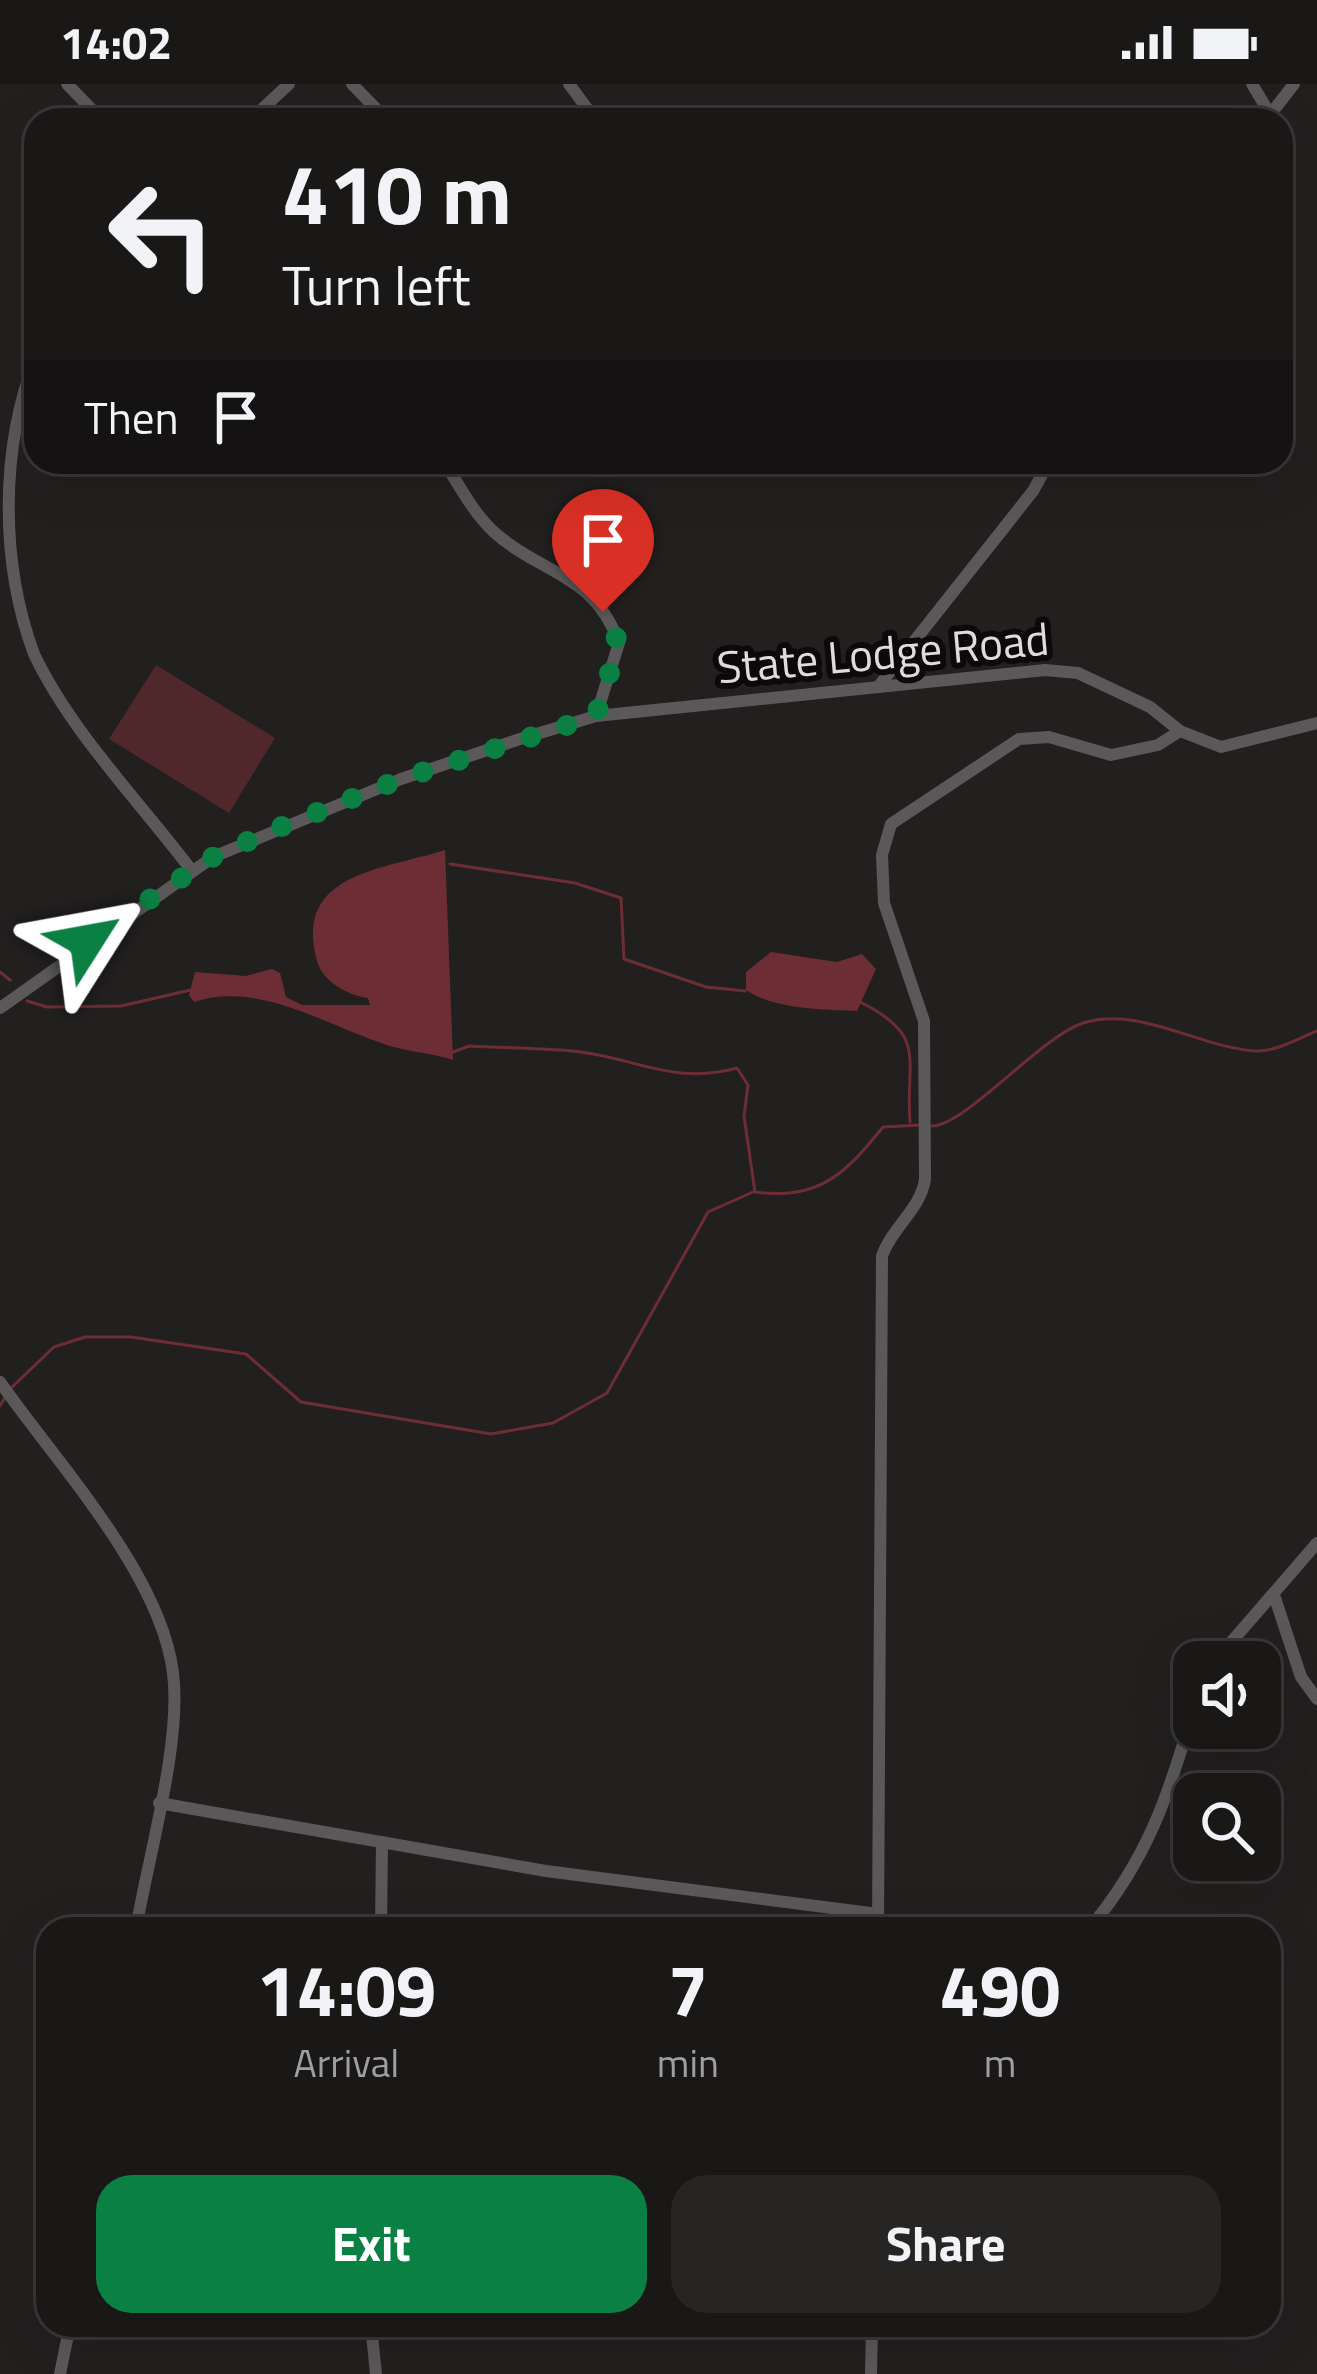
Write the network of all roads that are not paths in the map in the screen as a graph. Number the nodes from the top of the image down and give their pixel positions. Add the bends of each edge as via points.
1 (67, 84) edge
2 (289, 84) edge
3 (352, 84) edge
4 (569, 84) edge
5 (1294, 84) edge
6 (90, 108) edge
7 (263, 108) edge
8 (375, 108) edge
9 (588, 108) edge
10 (1275, 108) edge
11 (24, 384) edge
12 (452, 474) edge
13 (1040, 474) edge
14 (878, 687) junction
15 (596, 716) junction
16 (1316, 722) edge
17 (1180, 731) junction
18 (192, 871) junction
19 (0, 1009) edge
20 (1, 1384) edge
21 (1317, 1543) edge
22 (1274, 1598) junction
23 (1234, 1641) edge
24 (1317, 1699) edge
25 (1182, 1749) edge
26 (158, 1803) junction
27 (382, 1842) junction
28 (138, 1917) edge
29 (381, 1917) edge
30 (846, 1917) edge
31 (878, 1917) edge
32 (1099, 1917) edge
33 (68, 2337) edge
34 (372, 2337) edge
35 (872, 2337) edge
36 (60, 2374) edge
37 (376, 2374) edge
38 (871, 2374) edge

1 - 6 street
2 - 7 street
3 - 8 street
4 - 9 street
5 - 10 street
11 - 18 street via 2,479 16,603 51,685
12 - 15 street via 489,528 588,589 603,612 619,643
13 - 14 street
14 - 15 street, State Lodge Road
14 - 17 street, State Lodge Road via 1078,673 1150,707
15 - 18 street, State Lodge Road via 401,779
16 - 17 street, State Lodge Road via 1221,747
17 - 31 street via 1111,755 1049,737 1019,739 891,824 883,849 884,903 924,1021 925,1116 924,1190 882,1256
18 - 19 street, State Lodge Road
20 - 26 street via 68,1470 160,1625 174,1675
21 - 22 street
22 - 23 street
22 - 24 street via 1300,1677
25 - 32 street via 1128,1883
26 - 27 street
26 - 28 street
27 - 29 street
27 - 30 street
33 - 36 street
34 - 37 street
35 - 38 street

